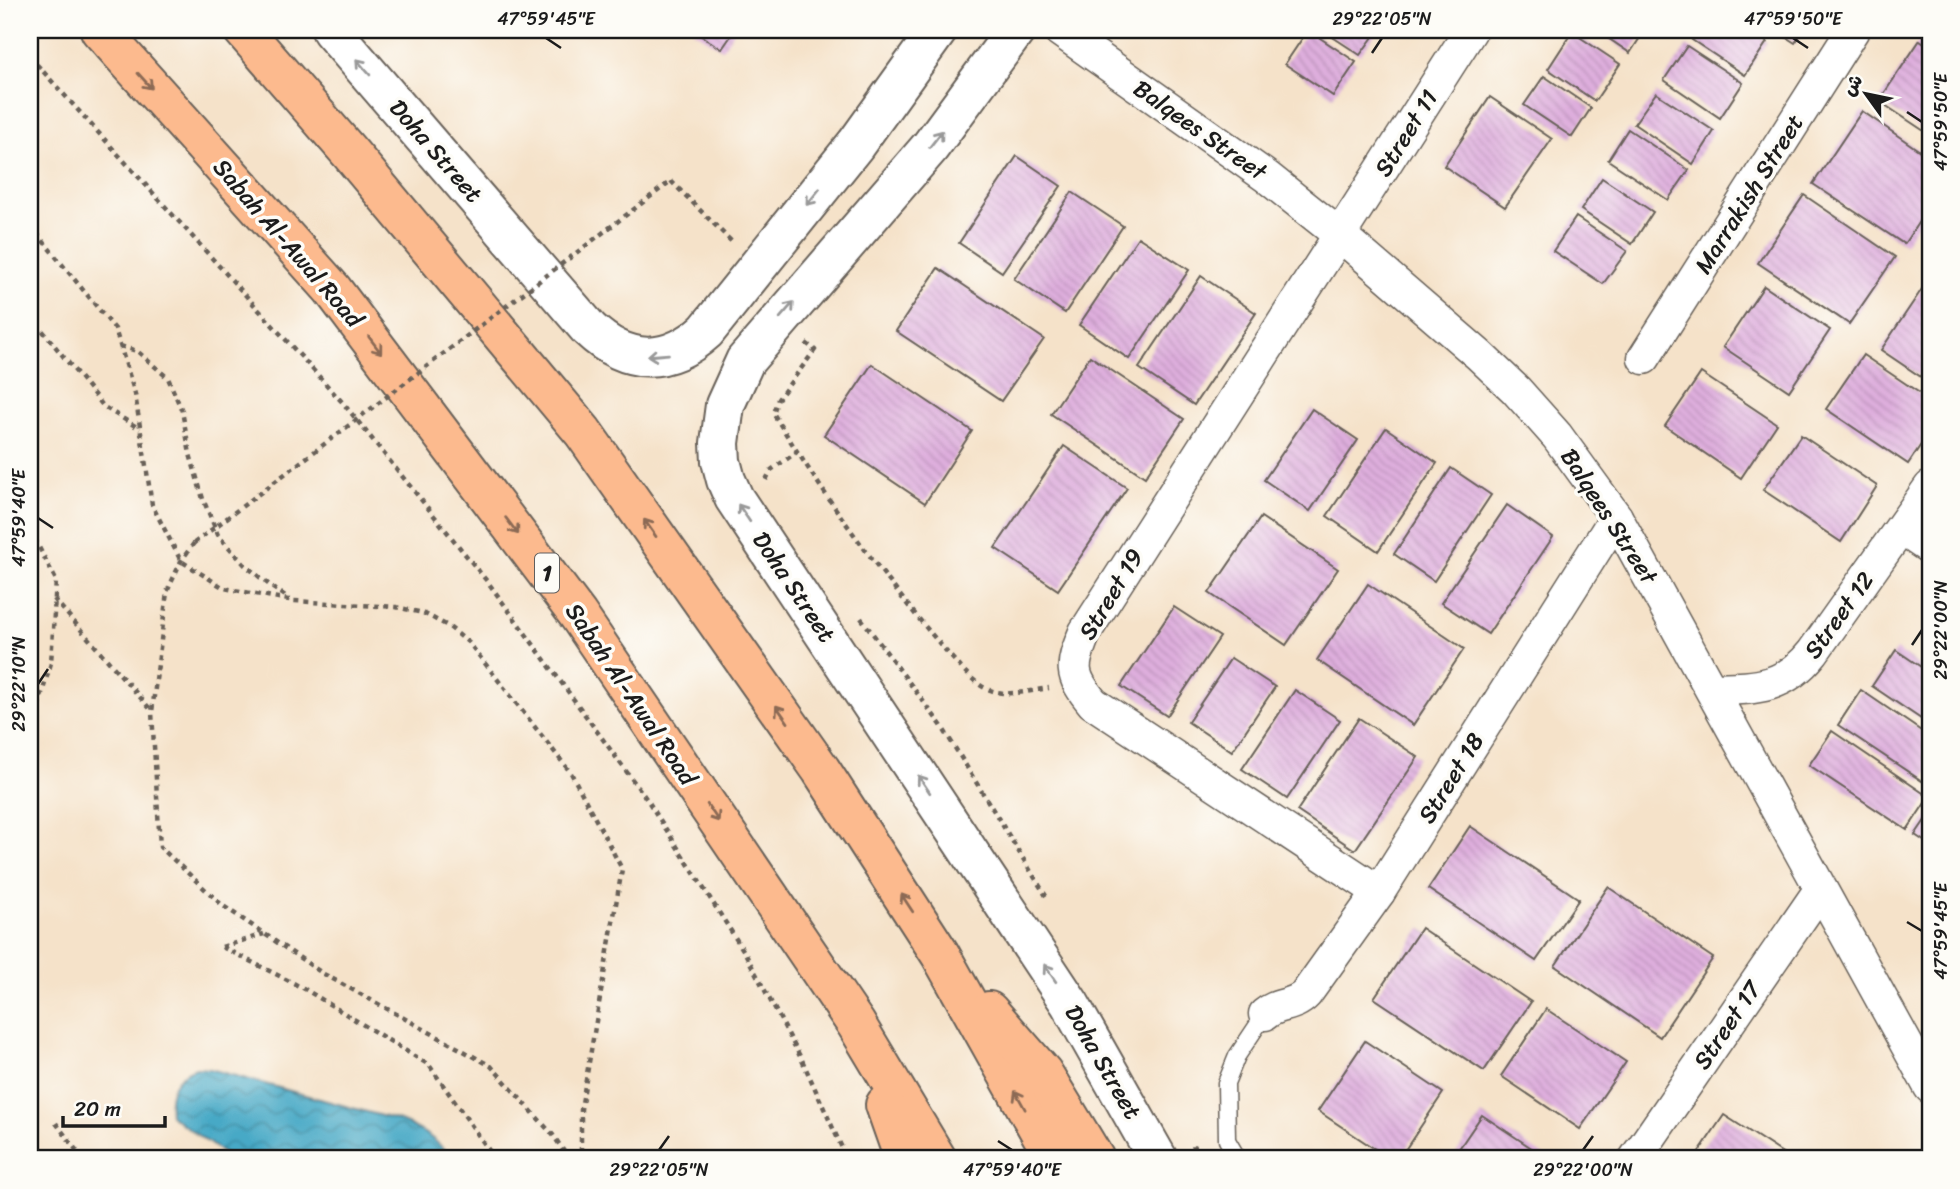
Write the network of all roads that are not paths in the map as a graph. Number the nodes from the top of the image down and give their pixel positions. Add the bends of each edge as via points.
1 (100, 30) edge
2 (243, 30) edge
3 (331, 30) edge
4 (938, 30) edge
5 (1016, 30) edge
6 (1059, 30) edge
7 (1471, 30) edge
8 (1853, 30) edge
9 (856, 144) junction
10 (891, 191) junction
11 (1341, 236) junction
12 (1644, 358) dead end
13 (1930, 487) edge
14 (1616, 517) junction
15 (1902, 529) junction
16 (1930, 548) edge
17 (1712, 689) junction
18 (1820, 890) junction
19 (1379, 892) junction
20 (940, 954) junction
21 (1265, 1014) joint
22 (856, 1024) junction
23 (1917, 1037) edge
24 (1930, 1087) edge
25 (904, 1159) edge
26 (937, 1159) edge
27 (1055, 1159) edge
28 (1096, 1159) edge
29 (1158, 1159) edge
30 (1238, 1159) edge
31 (1635, 1159) edge

1 -> 22 highway, Sabah Al-Awal Road / 1 via 332,289 578,615
20 -> 2 highway via 821,770 583,432
9 -> 3 street, Doha Street via 706,331 666,356 631,354 611,347 589,329
4 - 9 street, Doha Street
10 -> 5 street, Doha Street via 930,147
6 - 11 street, Balqees Street via 1267,177
7 - 11 street, Street 11
8 - 12 street, Marrakish Street
9 - 10 street via 849,158 850,174 860,187 875,193
29 -> 10 street, Doha Street via 1070,1004 726,480 721,461 722,423 730,390 746,361
11 - 14 street, Balqees Street via 1516,390 1557,436
11 - 19 street, Street 19 via 1085,632 1073,660 1077,684 1093,703
13 - 15 street, Street 12
14 - 17 street, Balqees Street
14 - 19 street, Street 18
15 - 16 street
15 - 17 street, Street 12 via 1798,669 1765,685
17 - 18 street, Balqees Street
18 - 23 street, Balqees Street
18 - 31 street, Street 17
19 - 21 street, Street 18 via 1307,994
27 -> 20 highway
20 - 28 highway via 1044,1073
21 - 30 lane via 1237,1056 1226,1083 1227,1140
22 - 25 highway
22 - 26 highway, Sabah Al-Awal Road / 1
23 - 24 street, Balqees Street

